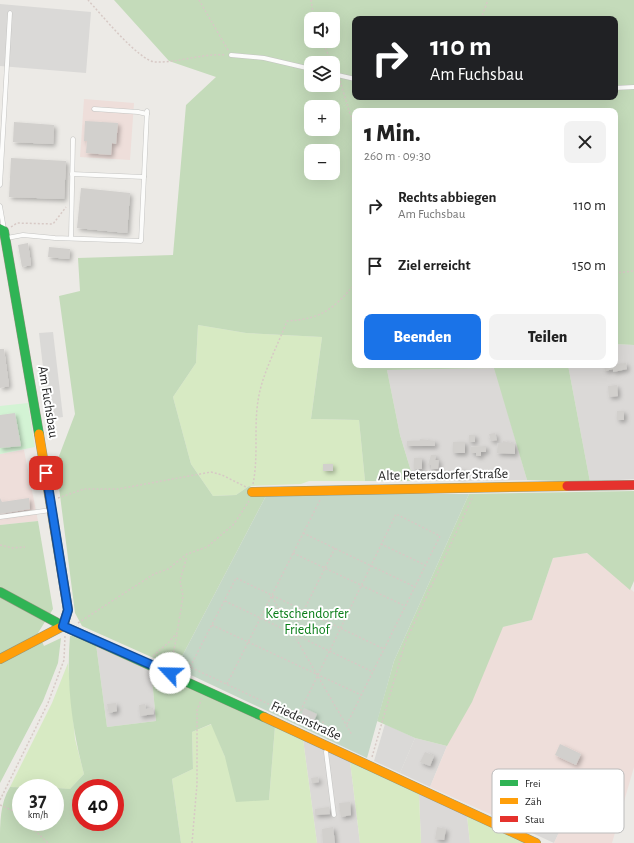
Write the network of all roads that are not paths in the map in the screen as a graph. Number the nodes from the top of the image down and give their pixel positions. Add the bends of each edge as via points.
1 (10, 13) dead end
2 (231, 56) road end
3 (304, 67) edge
4 (340, 76) edge
5 (352, 78) edge
6 (634, 87) edge
7 (618, 88) edge
8 (94, 109) dead end
9 (73, 139) dead end
10 (72, 174) junction
11 (144, 177) junction
12 (0, 184) edge
13 (0, 206) edge
14 (4, 233) edge
15 (71, 238) junction
16 (634, 485) edge
17 (252, 492) road end
18 (51, 505) junction
19 (0, 517) edge
20 (0, 592) edge
21 (63, 626) junction
22 (0, 659) edge
23 (328, 746) junction
24 (334, 815) dead end
25 (492, 823) edge
26 (514, 833) edge
27 (536, 843) edge

1 - 12 lane
2 - 3 lane via 264,58
4 - 5 lane
6 - 7 lane
8 - 11 lane via 147,113
9 - 10 lane
10 - 11 lane
10 - 15 lane
11 - 15 lane via 141,241
13 - 14 lane, Am Fuchsbau
14 - 15 lane
14 - 18 street, Am Fuchsbau
16 - 17 street, Alte Petersdorfer Straße
18 - 19 lane
18 - 21 street, Am Fuchsbau via 68,610
20 - 21 street, Friedenstraße
21 - 22 street
21 - 23 street, Friedenstraße
23 - 24 lane via 326,752
23 - 25 street, Friedenstraße
26 - 27 street, Friedenstraße

